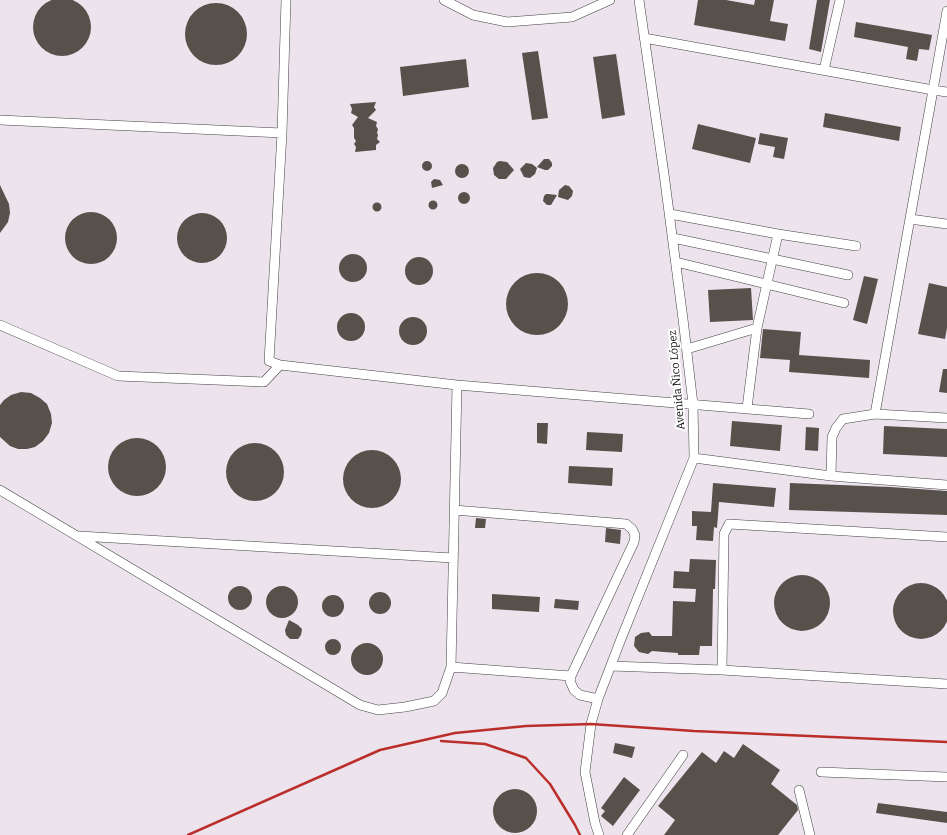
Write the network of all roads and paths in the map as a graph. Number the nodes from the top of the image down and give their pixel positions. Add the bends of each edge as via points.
1 (286, 0) edge
2 (444, 0) edge
3 (610, 0) edge
4 (639, 0) edge
5 (840, 0) edge
6 (947, 11) edge
7 (644, 38) junction
8 (824, 70) junction
9 (933, 90) junction
10 (947, 92) edge
11 (0, 120) edge
12 (282, 132) junction
13 (670, 214) junction
14 (910, 219) junction
15 (947, 224) edge
16 (778, 234) junction
17 (673, 238) junction
18 (856, 246) dead end
19 (773, 259) junction
20 (676, 262) junction
21 (848, 275) dead end
22 (766, 284) junction
23 (844, 303) dead end
24 (0, 325) edge
25 (757, 328) junction
26 (687, 349) junction
27 (280, 365) junction
28 (458, 385) junction
29 (693, 404) junction
30 (747, 408) junction
31 (809, 414) dead end
32 (875, 414) junction
33 (947, 418) edge
34 (694, 458) junction
35 (831, 476) junction
36 (947, 485) edge
37 (0, 490) edge
38 (454, 510) junction
39 (76, 536) junction
40 (947, 537) edge
41 (453, 558) junction
42 (611, 666) junction
43 (451, 667) junction
44 (722, 670) junction
45 (571, 676) junction
46 (947, 684) edge
47 (598, 699) junction
48 (684, 755) dead end
49 (821, 772) dead end
50 (947, 777) edge
51 (799, 790) dead end
52 (599, 835) edge
53 (627, 835) edge
54 (810, 835) edge

1 - 12 street
2 - 3 street via 474,15 506,22 572,16
4 - 7 street, Avenida Ñico López
5 - 8 street
6 - 9 street
7 - 8 street
7 - 13 street, Avenida Ñico López
8 - 9 street
9 - 10 street
9 - 14 street
11 - 12 street
12 - 27 street via 269,360
13 - 16 street
13 - 17 street, Avenida Ñico López
14 - 15 street
14 - 32 street
16 - 18 street
16 - 19 street
17 - 19 street
17 - 20 street, Avenida Ñico López
19 - 21 street
19 - 22 street
20 - 22 street
20 - 26 street, Avenida Ñico López
22 - 23 street
22 - 25 street
24 - 27 street via 118,376 264,382
25 - 26 street
25 - 30 street
26 - 29 street, Avenida Ñico López
27 - 28 street
28 - 29 street
28 - 38 street
29 - 30 street
29 - 34 street, Avenida Ñico López
30 - 31 street
32 - 33 street
32 - 35 street via 843,419 836,428 832,437
34 - 35 street
34 - 42 street, Avenida Ñico López
35 - 36 street
37 - 39 street
38 - 41 street
38 - 45 street via 626,524 632,529 635,535 634,542
39 - 41 street
39 - 43 street via 360,705 378,710 434,701 442,693
40 - 44 street via 729,524 724,534
41 - 43 street
42 - 44 street
42 - 47 street, Avenida Ñico López
43 - 45 street
44 - 46 street
45 - 47 street via 570,681 574,690 580,695
47 - 52 street, Avenida Ñico López via 591,724 585,772
48 - 53 street
49 - 50 street
51 - 54 street

